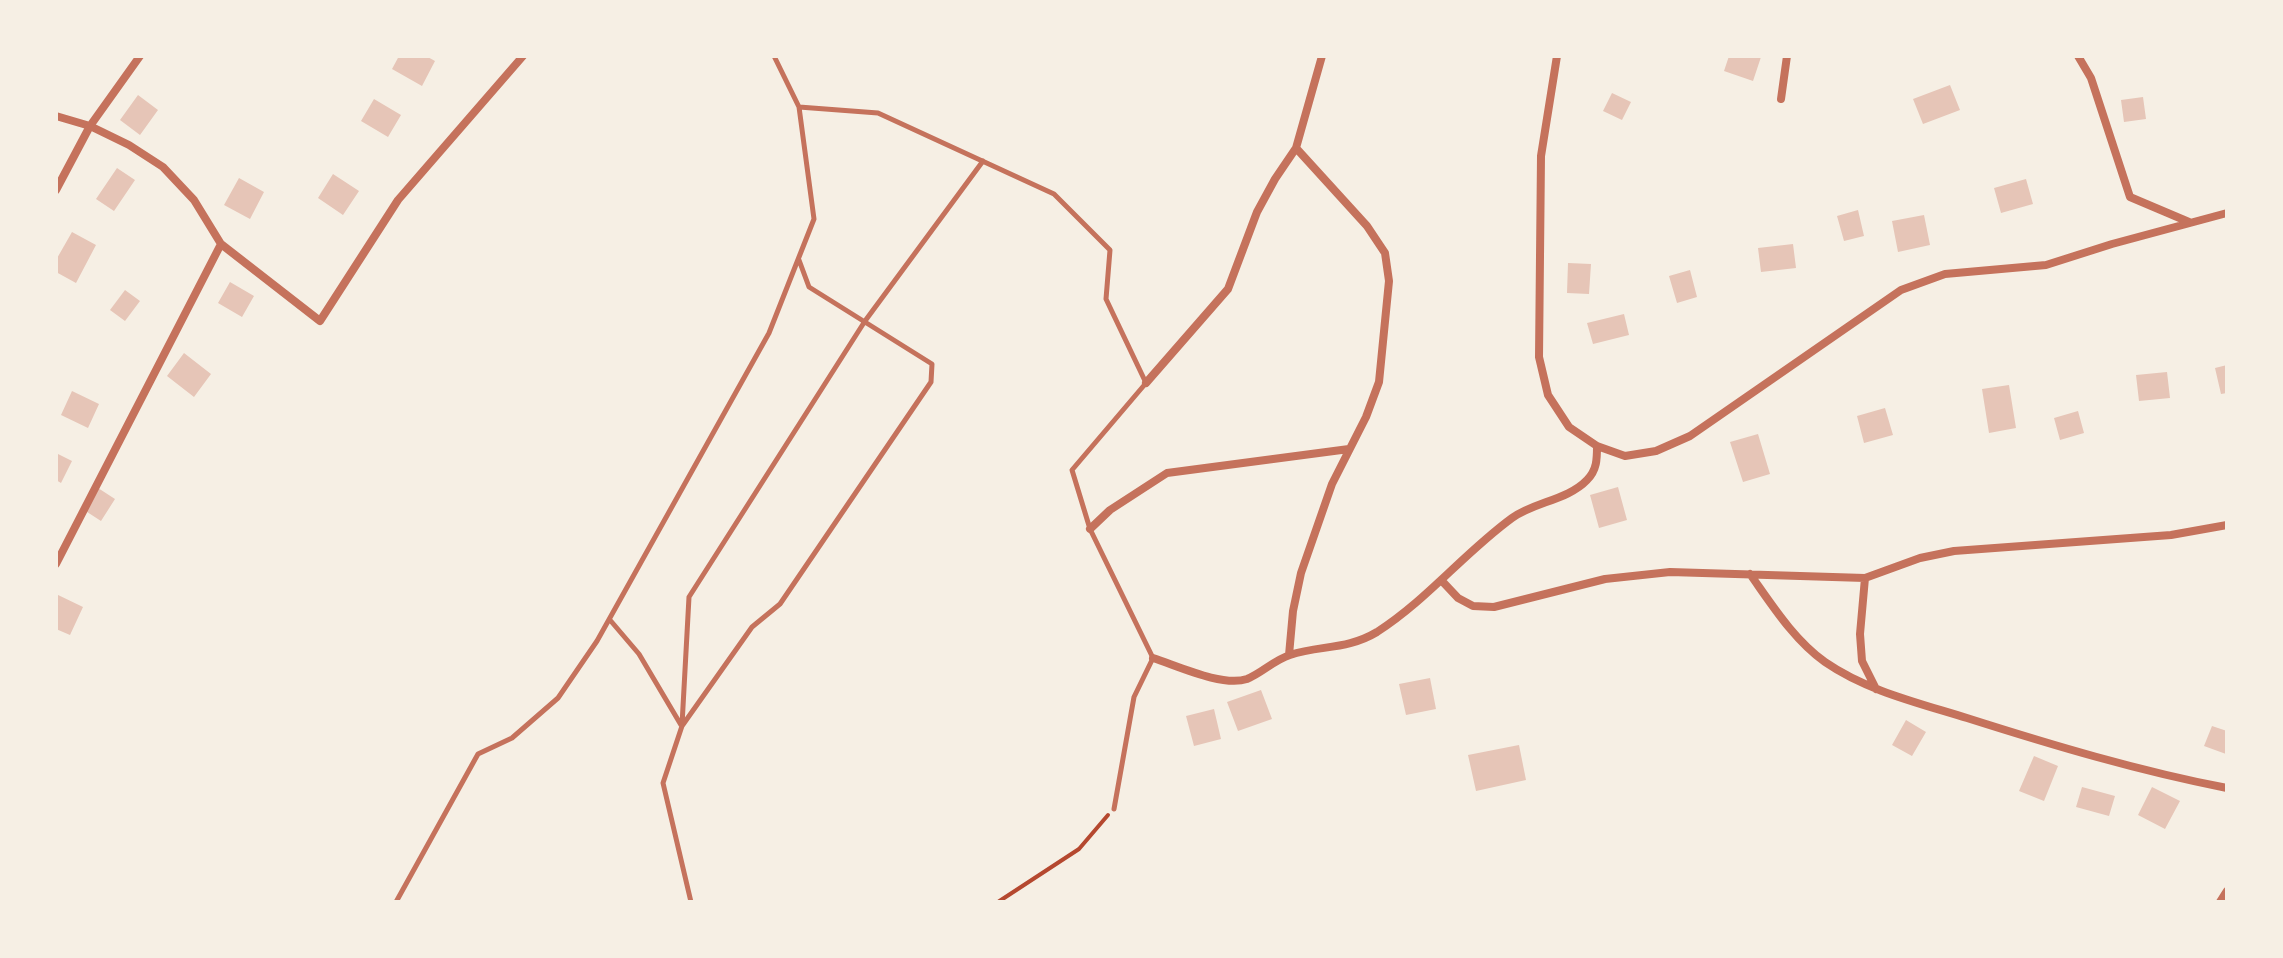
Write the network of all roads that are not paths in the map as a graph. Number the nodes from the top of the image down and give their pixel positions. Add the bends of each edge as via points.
1 (140, 56) edge
2 (523, 56) edge
3 (774, 56) edge
4 (1322, 56) edge
5 (1557, 56) edge
6 (1787, 56) edge
7 (2078, 56) edge
8 (1781, 99) dead end
9 (799, 107) junction
10 (56, 116) edge
11 (90, 126) junction
12 (1296, 148) junction
13 (983, 161) junction
14 (56, 190) edge
15 (2227, 213) edge
16 (2190, 223) junction
17 (221, 244) junction
18 (799, 259) junction
19 (865, 321) junction
20 (1146, 383) junction
21 (1597, 446) junction
22 (1349, 449) junction
23 (2227, 525) edge
24 (1090, 529) junction
25 (56, 564) edge
26 (1750, 574) junction
27 (1865, 578) junction
28 (1442, 581) junction
29 (610, 620) junction
30 (1289, 655) junction
31 (1153, 658) junction
32 (1877, 690) junction
33 (682, 726) junction
34 (2227, 788) edge
35 (1114, 809) road end
36 (2227, 891) edge
37 (396, 902) edge
38 (691, 902) edge
39 (2220, 902) edge

1 - 11 street
2 - 17 street via 398,200 320,321
3 - 9 lane
4 - 12 street
5 - 21 street via 1541,156 1539,357 1548,395 1569,427
6 - 8 street
7 - 16 street via 2091,78 2130,197
9 - 13 lane via 878,113
9 - 18 lane via 814,219
10 - 11 street
11 - 14 street
11 - 17 street via 163,167 194,200
12 - 20 street via 1257,212 1228,289
12 - 22 street via 1385,253 1389,281 1379,382
13 - 19 lane
13 - 20 lane via 1054,194 1110,250 1106,299
15 - 16 street
16 - 21 street via 2046,265 1945,274 1901,290 1690,436 1656,451 1625,456
17 - 25 street
18 - 19 lane via 809,287
18 - 29 lane via 769,333
19 - 33 lane via 689,597
19 - 33 lane via 932,364 931,382 780,604 752,627
20 - 24 lane via 1072,470
21 - 28 street via 1597,465 1587,480 1526,508
22 - 24 street via 1167,473
22 - 30 street via 1301,573
23 - 27 street via 2171,535 1954,551
24 - 31 lane
26 - 27 street
26 - 28 street via 1670,572 1605,579 1494,607 1473,606
26 - 32 street via 1782,620 1824,661
27 - 32 street via 1862,661
28 - 30 street via 1376,632 1348,646
29 - 33 lane via 639,654
29 - 37 lane via 558,698 512,738 478,754
30 - 31 street via 1245,680 1215,679
31 - 35 lane via 1134,697
32 - 34 street via 2029,738
33 - 38 lane via 663,783
36 - 39 street

